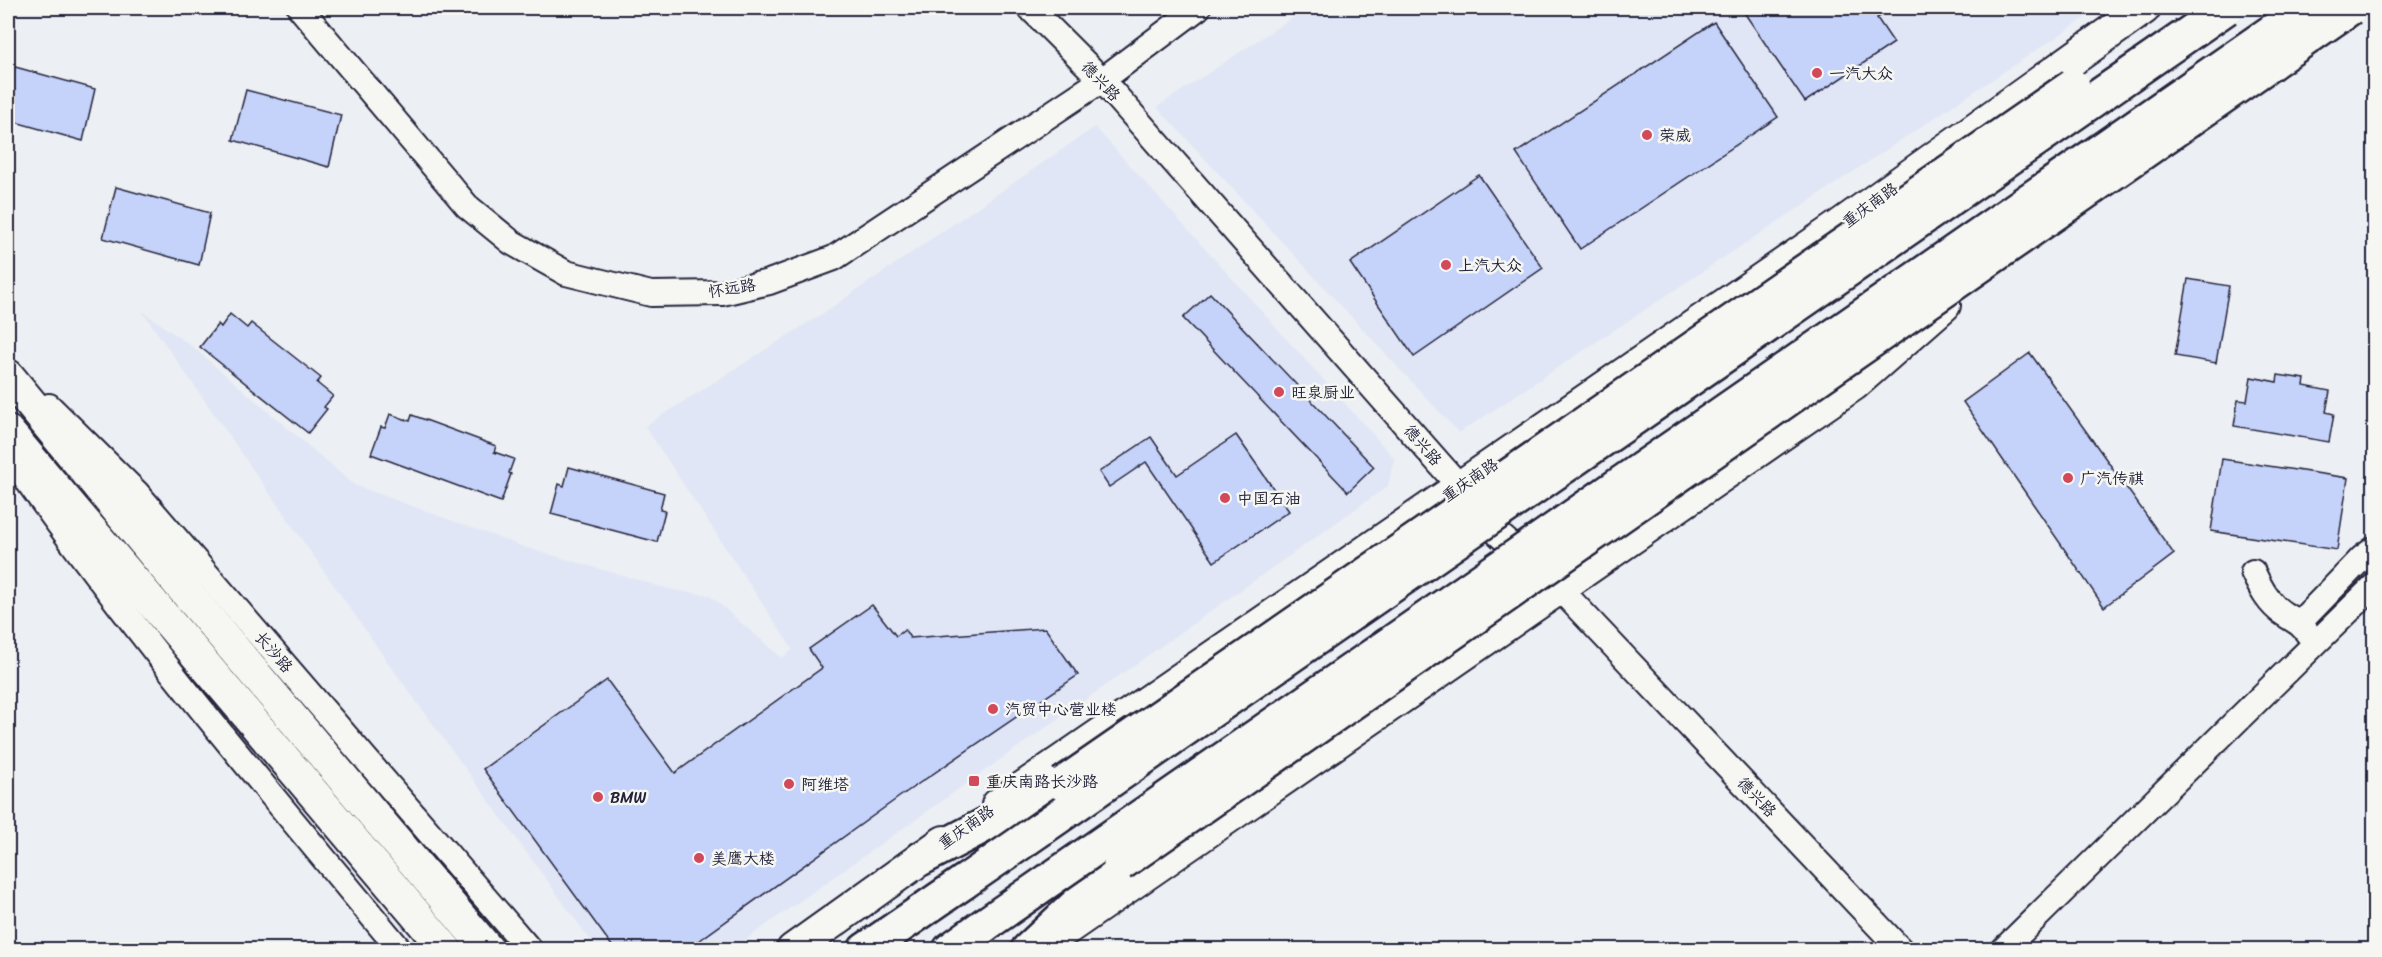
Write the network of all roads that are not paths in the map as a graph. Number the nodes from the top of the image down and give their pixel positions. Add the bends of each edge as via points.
1 (300, 8) edge
2 (1030, 8) edge
3 (1198, 8) edge
4 (2144, 8) edge
5 (2188, 8) edge
6 (2226, 8) edge
7 (2306, 8) edge
8 (2350, 8) edge
9 (2367, 8) edge
10 (1102, 80) junction
11 (8, 365) edge
12 (8, 376) edge
13 (8, 432) edge
14 (8, 453) edge
15 (1460, 487) junction
16 (2374, 549) edge
17 (2253, 572) dead end
18 (2374, 586) edge
19 (1560, 589) junction
20 (2300, 622) junction
21 (2315, 644) junction
22 (922, 858) junction
23 (400, 950) edge
24 (446, 950) edge
25 (488, 950) edge
26 (531, 950) edge
27 (793, 950) edge
28 (865, 950) edge
29 (950, 950) edge
30 (1028, 950) edge
31 (1035, 950) edge
32 (1901, 950) edge
33 (2003, 950) edge

1 - 10 street, 怀远路 via 468,206 511,242 566,273 651,294 722,293 769,282 834,258
2 - 10 street, 德兴路
3 - 10 street, 怀远路
4 - 15 main road, 重庆南路 via 1841,225
5 - 22 highway, bridge via 1063,784
6 - 28 highway, bridge
7 - 29 highway, bridge
8 - 30 highway, bridge via 1120,864
9 - 19 main road via 1988,267 1854,384
10 - 15 street, 德兴路
11 - 26 street, 长沙路 via 137,493
12 - 25 main road, 长沙路
13 - 24 main road
14 - 23 street via 63,534 174,678
15 - 19 street, 德兴路 via 1494,530
15 - 22 main road, 重庆南路
16 - 20 street
17 - 20 street via 2261,590 2282,613
18 - 21 street
19 - 31 main road
19 - 32 street, 德兴路
20 - 21 street
21 - 33 street
22 - 27 main road, 重庆南路

